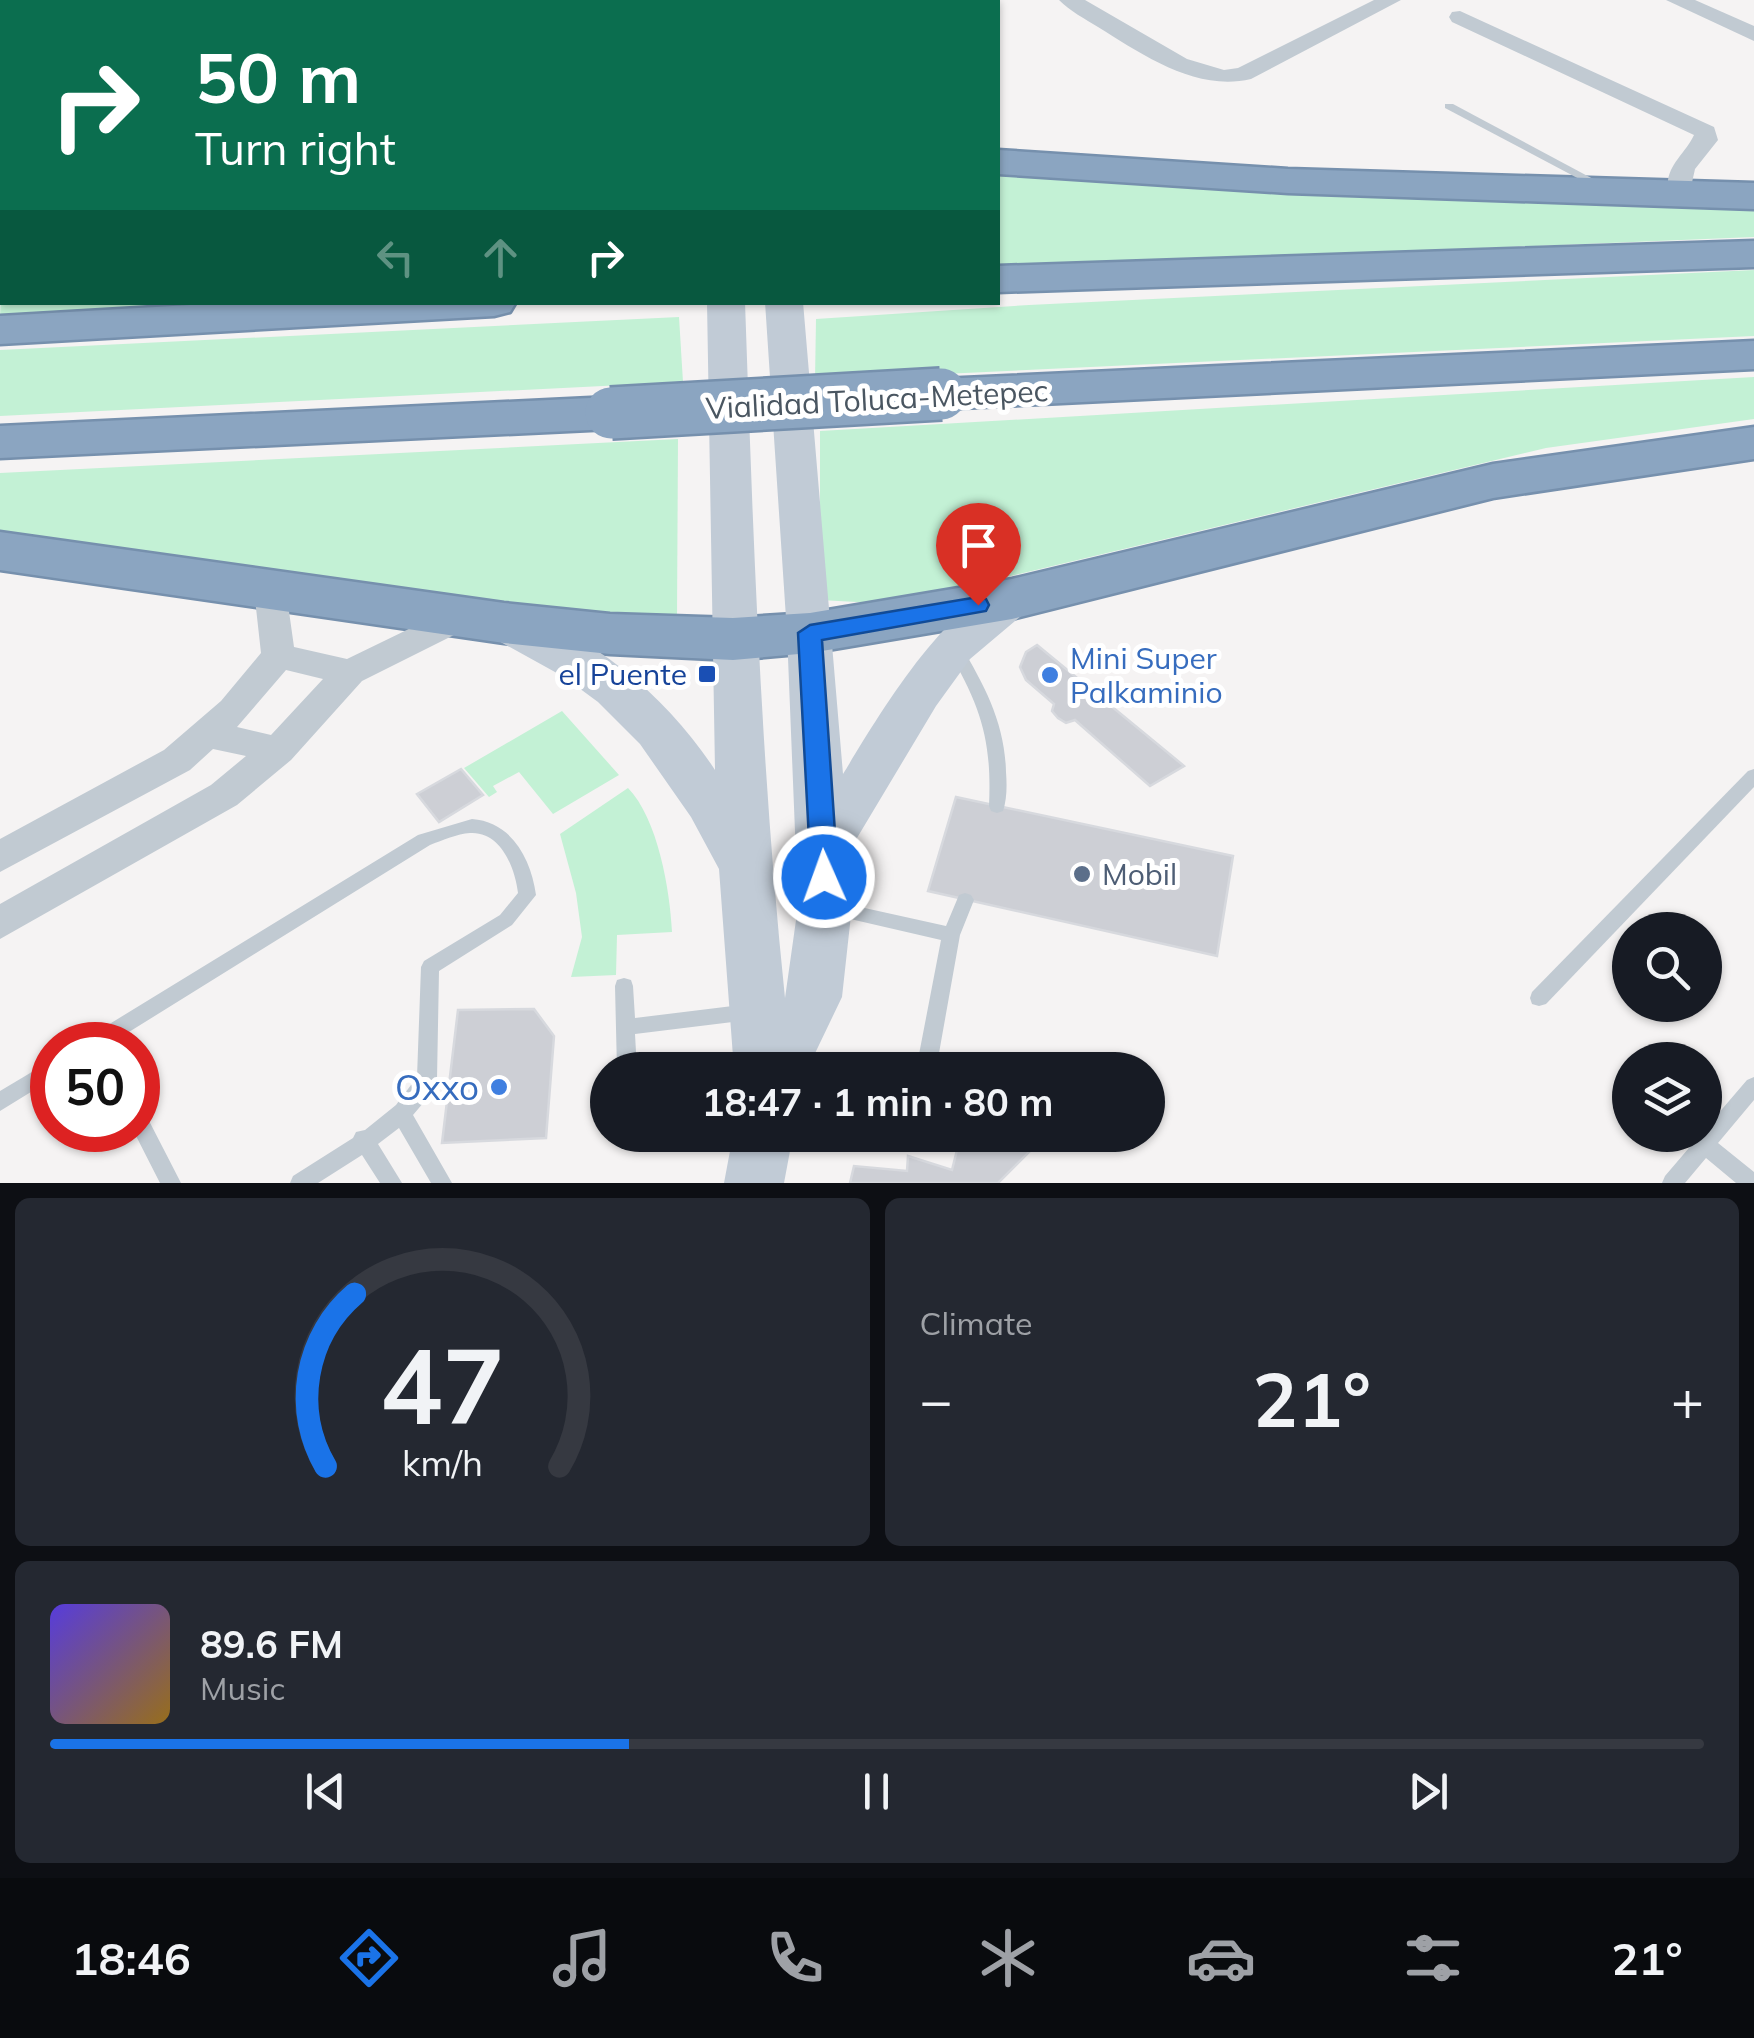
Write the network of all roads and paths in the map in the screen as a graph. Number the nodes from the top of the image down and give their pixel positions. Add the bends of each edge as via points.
1 (1070, 0) edge
2 (1390, 0) edge
3 (1677, 0) edge
4 (1460, 17) dead end
5 (1754, 34) edge
6 (1449, 106) dead end
7 (1000, 162) edge
8 (1608, 190) junction
9 (1680, 191) junction
10 (1754, 196) edge
11 (1754, 254) edge
12 (1000, 279) edge
13 (441, 305) edge
14 (726, 305) edge
15 (784, 305) edge
16 (0, 330) edge
17 (1754, 355) edge
18 (0, 442) edge
19 (1754, 443) edge
20 (0, 551) edge
21 (270, 590) junction
22 (1012, 599) junction
23 (483, 620) junction
24 (810, 633) junction
25 (733, 639) junction
26 (954, 647) junction
27 (278, 656) junction
28 (350, 672) junction
29 (208, 734) junction
30 (278, 750) junction
31 (1754, 776) edge
32 (997, 806) dead end
33 (824, 848) junction
34 (0, 857) edge
35 (745, 868) junction
36 (965, 900) dead end
37 (825, 906) junction
38 (0, 922) edge
39 (951, 935) junction
40 (624, 986) dead end
41 (1538, 998) dead end
42 (758, 1011) junction
43 (130, 1022) edge
44 (626, 1028) junction
45 (627, 1052) edge
46 (761, 1052) edge
47 (786, 1052) edge
48 (929, 1052) edge
49 (30, 1083) edge
50 (1752, 1093) edge
51 (0, 1102) edge
52 (402, 1114) junction
53 (1722, 1126) edge
54 (363, 1140) junction
55 (156, 1152) edge
56 (1699, 1152) edge
57 (1714, 1152) edge
58 (172, 1183) edge
59 (300, 1183) edge
60 (392, 1183) edge
61 (442, 1183) edge
62 (1672, 1183) edge
63 (1752, 1183) edge

1 - 2 street via 1202,74 1223,79
3 - 5 street
4 - 9 street via 1700,128 1706,140 1683,167
6 - 8 lane
7 - 8 highway via 1288,182
8 - 9 highway
9 - 10 highway
11 - 12 highway
13 - 16 highway
14 - 25 main road
15 - 24 main road
17 - 18 highway, Vialidad Toluca-Metepec, bridge
19 - 22 highway via 1494,481
20 - 21 highway
21 - 23 highway
21 - 27 street
22 - 24 highway
22 - 26 main road
23 - 25 highway
23 - 28 street
23 - 35 main road via 572,659 624,696 703,789
24 - 25 highway
24 - 33 main road
25 - 35 main road
26 - 32 lane via 997,735
26 - 33 main road via 893,732
27 - 28 street
27 - 29 street
28 - 30 street
29 - 30 street
29 - 34 street via 151,776
30 - 38 street via 202,808
31 - 41 lane
33 - 37 main road
35 - 42 main road
36 - 39 lane
37 - 39 lane
37 - 47 main road via 814,996
39 - 48 lane
40 - 44 lane
42 - 44 lane
42 - 46 main road
43 - 52 lane via 401,852 443,833 486,826 500,832 525,870 527,895 506,920 430,967 427,1079
44 - 45 lane
49 - 51 lane
50 - 53 lane
52 - 54 lane
52 - 61 lane
54 - 59 lane
54 - 60 lane
55 - 58 lane
56 - 62 lane
57 - 63 lane

